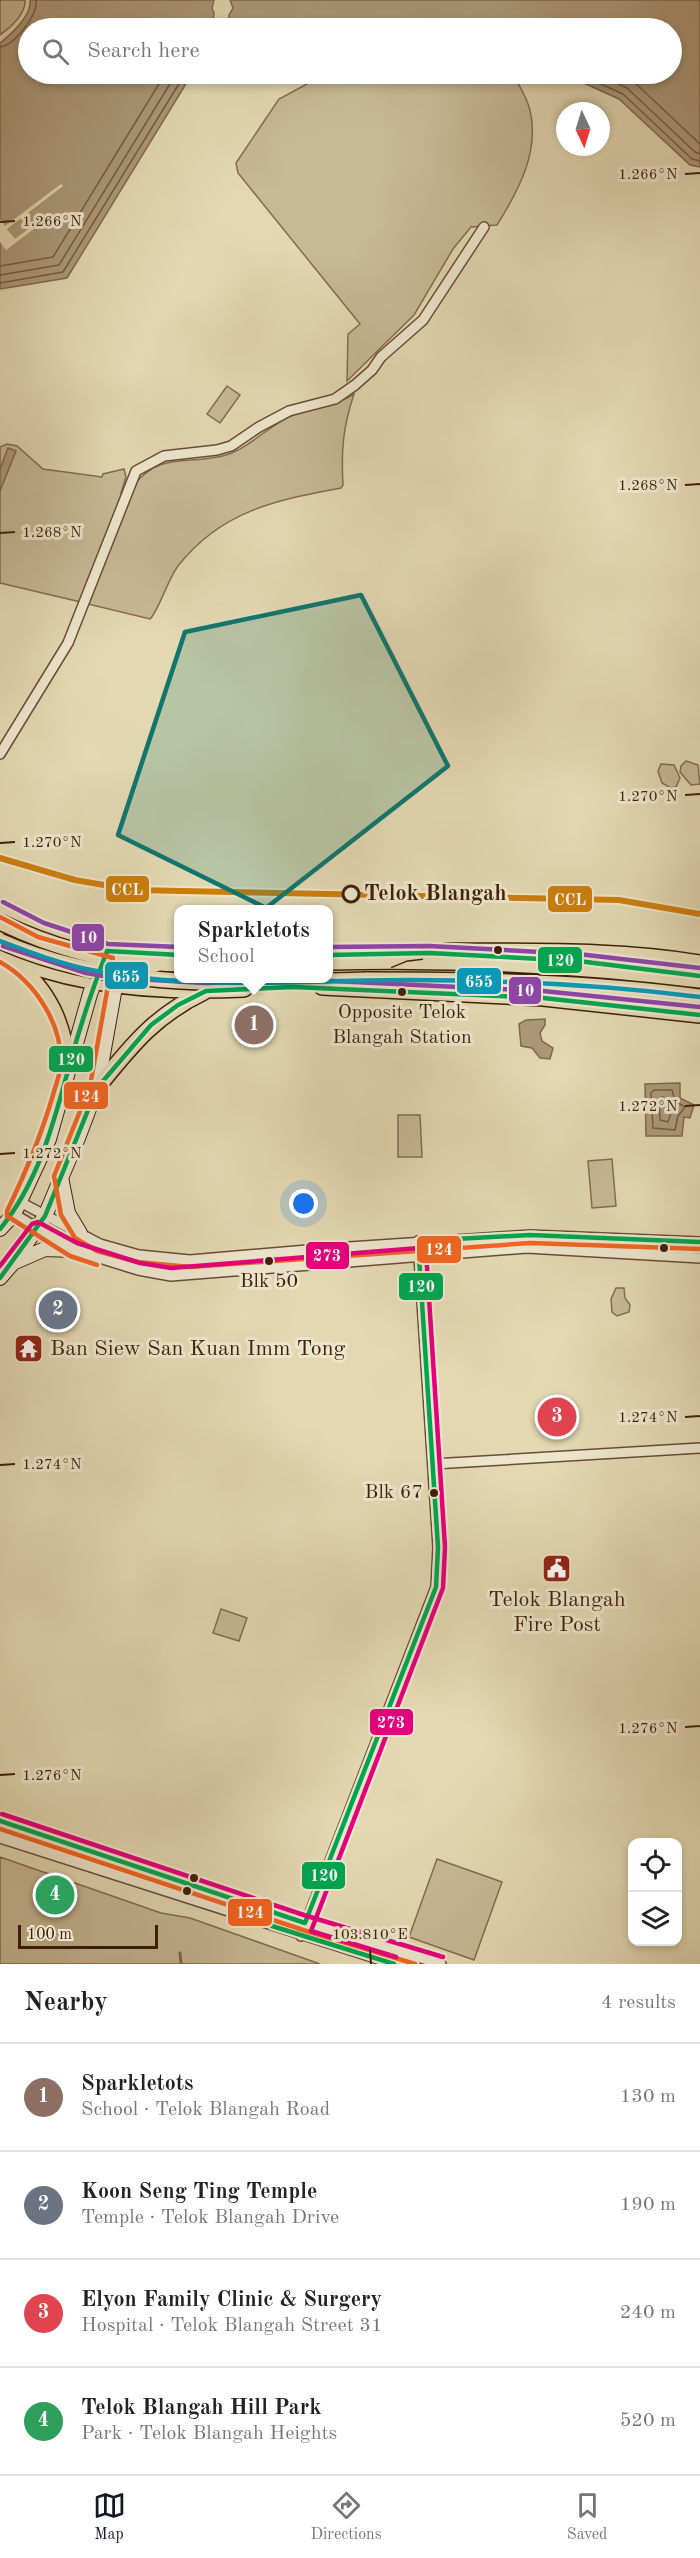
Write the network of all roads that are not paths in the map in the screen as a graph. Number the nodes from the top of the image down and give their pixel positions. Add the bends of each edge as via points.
1 (484, 227) dead end
2 (0, 754) edge
3 (0, 909) edge
4 (0, 922) edge
5 (2, 949) edge
6 (114, 952) junction
7 (333, 955) edge
8 (174, 956) edge
9 (388, 960) junction
10 (333, 962) edge
11 (700, 963) edge
12 (174, 964) edge
13 (700, 976) edge
14 (700, 980) edge
15 (94, 981) junction
16 (174, 981) edge
17 (333, 981) edge
18 (289, 983) edge
19 (115, 985) junction
20 (206, 991) junction
21 (700, 997) edge
22 (700, 1015) edge
23 (68, 1067) junction
24 (97, 1088) junction
25 (61, 1177) junction
26 (17, 1208) junction
27 (45, 1216) junction
28 (0, 1229) edge
29 (38, 1229) junction
30 (80, 1233) junction
31 (418, 1241) junction
32 (700, 1242) edge
33 (74, 1250) junction
34 (420, 1255) junction
35 (700, 1258) edge
36 (13, 1263) junction
37 (0, 1278) edge
38 (700, 1448) edge
39 (433, 1464) junction
40 (0, 1821) edge
41 (0, 1838) edge
42 (305, 1923) junction
43 (301, 1936) junction
44 (393, 1964) edge
45 (441, 1964) edge

1 - 2 street via 423,320 355,385 335,399 289,411 231,446 164,456 136,471 68,643
3 - 6 main road via 41,930
4 - 12 main road, bridge via 40,941 102,958
5 - 15 main road via 38,968
5 - 16 main road, bridge via 123,977
5 - 23 main road via 37,982 52,1005 64,1039
6 - 8 main road
6 - 15 main road
6 - 19 main road
7 - 13 main road via 429,953 578,961
9 - 10 main road
9 - 11 main road, bridge via 422,951 594,953
9 - 14 main road via 475,962
15 - 19 main road
15 - 23 main road
17 - 21 main road, bridge via 472,980 638,988
18 - 20 main road
18 - 22 main road via 543,998
19 - 20 main road
19 - 24 main road
20 - 24 main road via 151,1025
23 - 26 main road via 49,1139
24 - 25 main road
25 - 27 main road
25 - 30 main road via 68,1213
26 - 27 street
26 - 28 main road
26 - 29 street
27 - 29 main road
27 - 30 street
29 - 33 street
29 - 36 main road
30 - 31 street via 100,1244 139,1255 190,1260
31 - 32 street via 530,1234
31 - 34 street
33 - 34 street via 171,1276
33 - 36 main road via 45,1249
34 - 35 street via 527,1248
34 - 39 street
36 - 37 main road
38 - 39 street
39 - 42 street via 438,1547 435,1592
40 - 42 street
41 - 43 street
42 - 43 street
42 - 45 street
43 - 44 street

